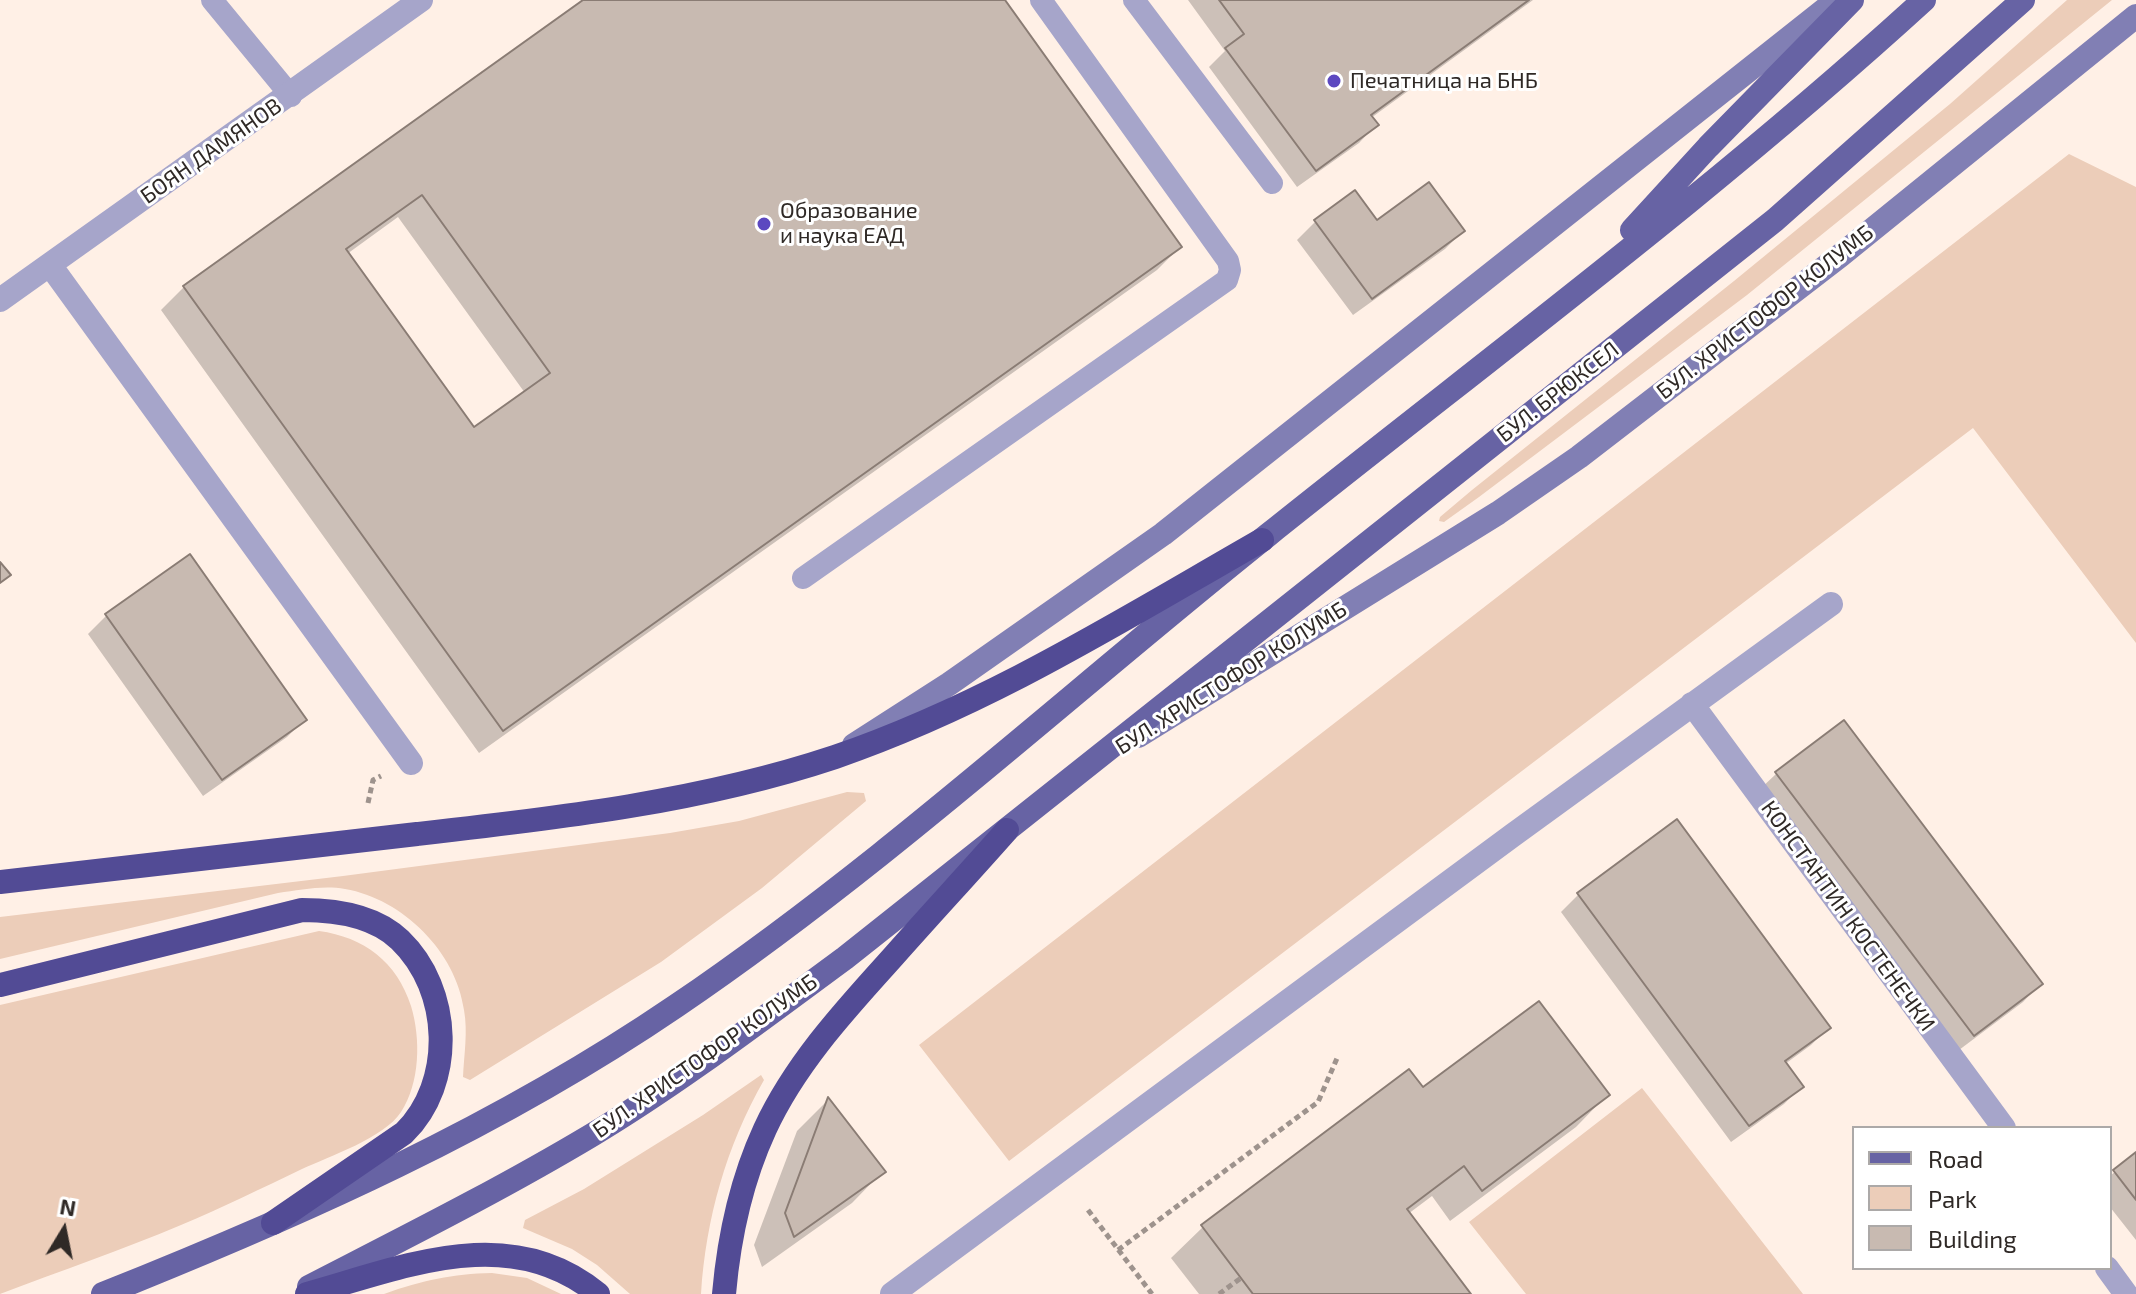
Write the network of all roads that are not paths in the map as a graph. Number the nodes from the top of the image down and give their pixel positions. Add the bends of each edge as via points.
1 (212, 0) edge
2 (421, 0) edge
3 (1041, 0) edge
4 (1134, 0) edge
5 (1837, 0) edge
6 (1852, 0) edge
7 (1924, 0) edge
8 (2023, 0) edge
9 (2136, 16) edge
10 (291, 96) junction
11 (1272, 183) dead end
12 (50, 265) junction
13 (1579, 287) junction
14 (0, 300) edge
15 (1262, 540) junction
16 (803, 578) dead end
17 (1831, 604) dead end
18 (1692, 704) junction
19 (835, 757) junction
20 (411, 763) dead end
21 (1082, 771) junction
22 (1007, 830) junction
23 (0, 882) edge
24 (0, 985) edge
25 (2003, 1126) edge
26 (273, 1223) junction
27 (2108, 1270) edge
28 (103, 1294) edge
29 (296, 1294) edge
30 (307, 1294) edge
31 (598, 1294) edge
32 (724, 1294) edge
33 (892, 1294) edge
34 (2126, 1294) edge

1 - 10 lane
2 - 10 street, БОЯН ДАМЯНОВ
3 - 16 lane via 1228,261 1227,280
4 - 11 lane
5 - 19 main road via 1163,534
6 - 13 main road
7 - 13 main road via 1830,86
8 - 21 main road, БУЛ. БРЮКСЕЛ via 1775,220
9 - 21 main road, БУЛ. ХРИСТОФОР КОЛУМБ via 1841,255 1579,457 1498,513
10 - 12 street, БОЯН ДАМЯНОВ
12 - 14 street, БОЯН ДАМЯНОВ
12 - 20 street
13 - 15 main road
15 - 19 highway via 1027,675
15 - 26 main road via 800,919 672,1009 431,1152
17 - 18 street
18 - 25 street, КОНСТАНТИН КОСТЕНЕЧКИ
18 - 33 street
19 - 23 highway via 645,804
21 - 22 main road, БУЛ. ХРИСТОФОР КОЛУМБ
22 - 29 main road, БУЛ. ХРИСТОФОР КОЛУМБ via 720,1050 606,1125 491,1193
22 - 32 highway via 833,1024 785,1095 752,1161 732,1232
24 - 26 highway via 302,910 351,914 399,939 419,963 439,1017 440,1063 430,1099 404,1133
26 - 28 main road
27 - 34 street
30 - 31 highway via 428,1260 476,1253 550,1264

